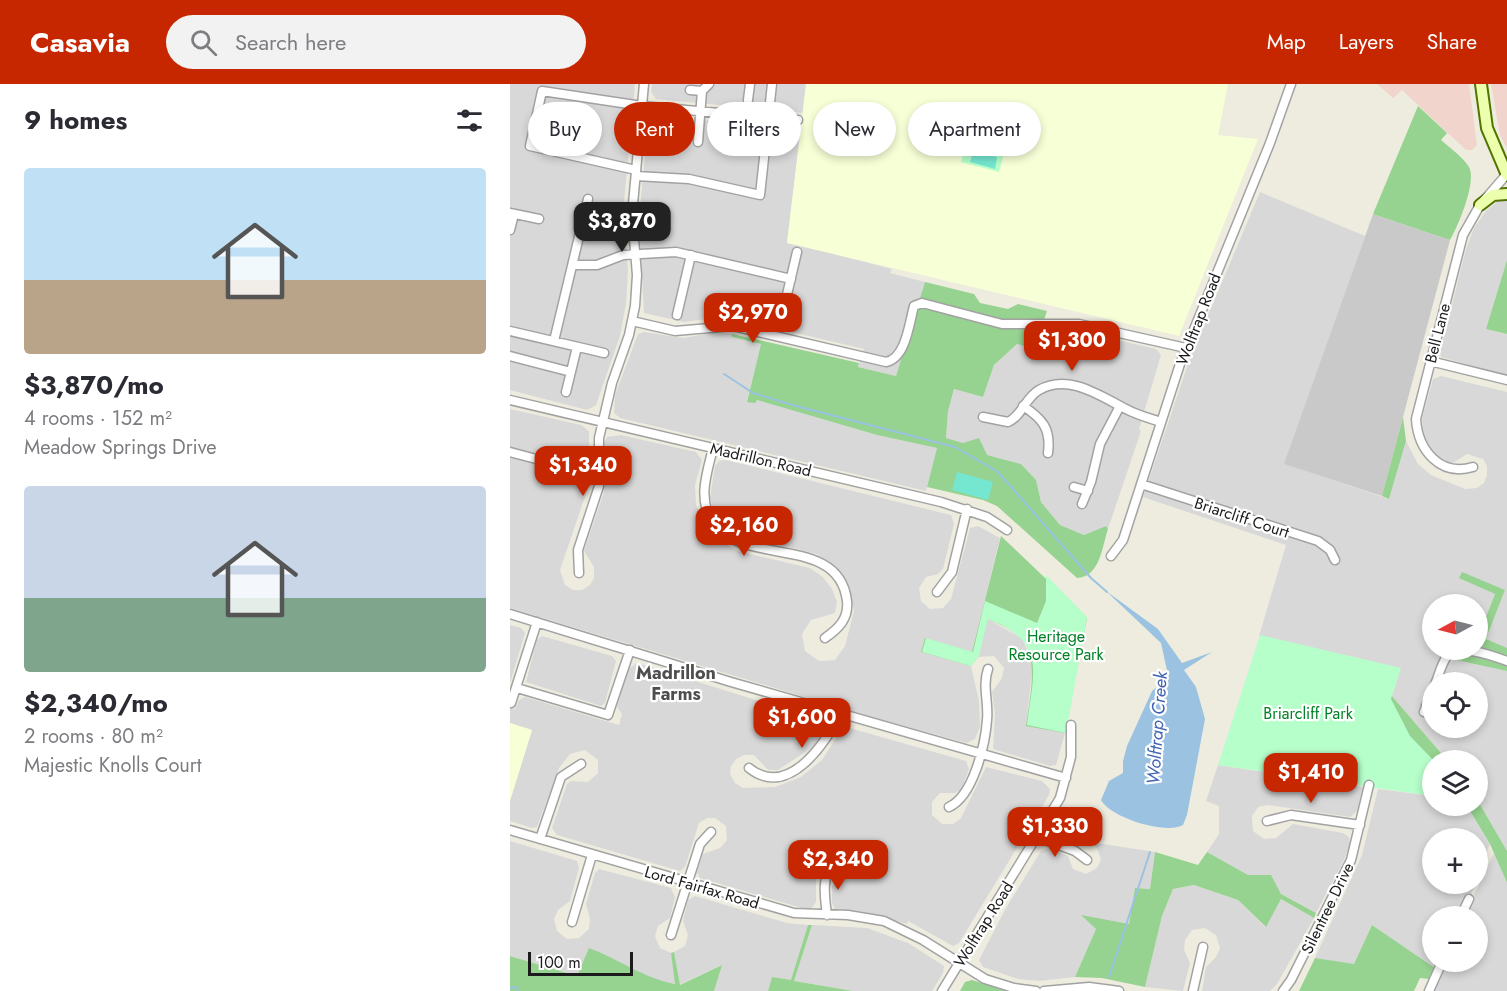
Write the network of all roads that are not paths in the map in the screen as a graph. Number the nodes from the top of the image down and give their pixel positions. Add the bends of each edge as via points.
1 (644, 84) edge
2 (708, 84) edge
3 (750, 84) edge
4 (769, 84) edge
5 (1291, 84) edge
6 (1481, 84) edge
7 (690, 90) dead end
8 (702, 92) junction
9 (748, 100) dead end
10 (615, 102) edge
11 (642, 102) edge
12 (769, 102) edge
13 (695, 111) edge
14 (700, 112) junction
15 (707, 113) edge
16 (698, 142) dead end
17 (638, 156) edge
18 (764, 156) edge
19 (636, 173) junction
20 (1507, 175) edge
21 (1507, 194) edge
22 (588, 199) dead end
23 (1480, 205) junction
24 (512, 214) edge
25 (539, 219) dead end
26 (510, 230) edge
27 (797, 252) dead end
28 (635, 254) junction
29 (691, 255) junction
30 (573, 265) junction
31 (791, 279) junction
32 (785, 303) dead end
33 (677, 315) dead end
34 (632, 321) junction
35 (510, 330) edge
36 (554, 341) junction
37 (577, 346) junction
38 (1186, 348) junction
39 (604, 353) dead end
40 (510, 357) edge
41 (1430, 361) junction
42 (571, 372) junction
43 (1507, 380) edge
44 (566, 392) dead end
45 (510, 400) edge
46 (1023, 406) junction
47 (1120, 406) junction
48 (982, 417) dead end
49 (603, 422) junction
50 (1161, 422) junction
51 (713, 448) junction
52 (510, 453) edge
53 (1048, 453) dead end
54 (540, 460) dead end
55 (1473, 467) dead end
56 (1141, 484) junction
57 (1074, 487) dead end
58 (1088, 491) junction
59 (1082, 504) dead end
60 (967, 509) junction
61 (1007, 530) dead end
62 (1111, 556) dead end
63 (1335, 560) dead end
64 (579, 573) dead end
65 (937, 592) dead end
66 (510, 614) edge
67 (537, 622) junction
68 (825, 638) dead end
69 (630, 650) junction
70 (1507, 661) edge
71 (988, 669) dead end
72 (1440, 672) edge
73 (517, 688) junction
74 (512, 703) dead end
75 (841, 712) junction
76 (1071, 725) dead end
77 (980, 753) junction
78 (581, 764) dead end
79 (749, 768) dead end
80 (1066, 778) junction
81 (1369, 785) dead end
82 (949, 807) dead end
83 (1267, 821) dead end
84 (1360, 825) junction
85 (510, 830) edge
86 (711, 832) dead end
87 (1037, 837) junction
88 (540, 839) junction
89 (592, 855) junction
90 (1087, 860) dead end
91 (833, 862) dead end
92 (687, 883) junction
93 (1469, 898) dead end
94 (1465, 906) edge
95 (827, 915) junction
96 (572, 922) dead end
97 (671, 935) dead end
98 (1203, 947) dead end
99 (959, 962) junction
100 (1438, 972) edge
101 (942, 991) edge
102 (1036, 991) edge
103 (1044, 991) edge
104 (1119, 991) edge
105 (1193, 991) edge
106 (1283, 991) edge
107 (1429, 991) edge

1 - 11 street
2 - 8 street
3 - 9 street
4 - 12 street
5 - 38 street, Wolftrap Road
6 - 20 main road via 1487,128
7 - 8 street
8 - 14 street
10 - 19 street via 542,91 530,146
13 - 14 street
14 - 15 street
14 - 16 street
17 - 19 street
18 - 19 street via 760,195 689,179
19 - 28 street via 632,227
20 - 23 street, Bell Lane
21 - 23 main road via 1493,195
22 - 30 street
23 - 41 street, Bell Lane via 1463,235
24 - 25 street
24 - 26 street
27 - 31 street
28 - 29 street via 666,251
28 - 30 street via 597,265
28 - 34 street via 637,287
29 - 31 street
29 - 33 street
30 - 36 street
31 - 32 street
34 - 38 street via 675,331 733,326 894,361 900,354 914,306 922,303 1002,324 1079,324
34 - 49 street
35 - 36 street
36 - 37 street
37 - 39 street
37 - 42 street
38 - 50 street, Wolftrap Road
40 - 42 street
41 - 43 street
41 - 55 street, Bell Lane via 1417,410 1419,438 1428,454 1442,466 1457,470
42 - 44 street
45 - 49 street, Madrillon Road
46 - 47 street via 1035,393 1058,384 1096,392
46 - 48 street via 1017,417 1008,422
46 - 53 street via 1045,424
47 - 50 street
47 - 58 street via 1100,444
49 - 51 street, Madrillon Road
49 - 64 street via 598,450 599,486 578,550
50 - 56 street, Wolftrap Road
51 - 60 street, Madrillon Road
51 - 68 street via 704,496 714,525 738,542 814,560 830,569 840,582 846,598 846,616
52 - 54 street
56 - 62 street, Wolftrap Road via 1121,543
56 - 63 street, Briarcliff Court via 1318,541
57 - 58 street
58 - 59 street
60 - 61 street, Madrillon Road
60 - 65 street via 952,572
66 - 67 street
67 - 69 street
67 - 73 street
69 - 73 street via 608,715
69 - 75 street
70 - 72 street via 1454,651
71 - 77 street via 987,720
73 - 74 street
75 - 77 street
75 - 79 street via 827,740 802,765 772,777
76 - 80 street, Wolftrap Road via 1072,748
77 - 80 street
77 - 82 street via 966,793
78 - 88 street via 561,777
80 - 87 street, Wolftrap Road via 1060,798
81 - 84 street, Silentree Drive
83 - 84 street via 1291,815
84 - 106 street, Silentree Drive via 1347,869
85 - 88 street, Lord Fairfax Road
86 - 92 street via 700,844
87 - 90 street via 1075,851
87 - 99 street, Wolftrap Road
88 - 89 street, Lord Fairfax Road
89 - 92 street, Lord Fairfax Road
89 - 96 street
91 - 95 street via 825,881
92 - 95 street, Lord Fairfax Road via 794,913
92 - 97 street
93 - 94 street
95 - 99 street, Lord Fairfax Road via 884,921
98 - 105 street
99 - 101 street, Wolftrap Road
99 - 102 street via 985,979
100 - 107 street
103 - 104 street via 1089,987

